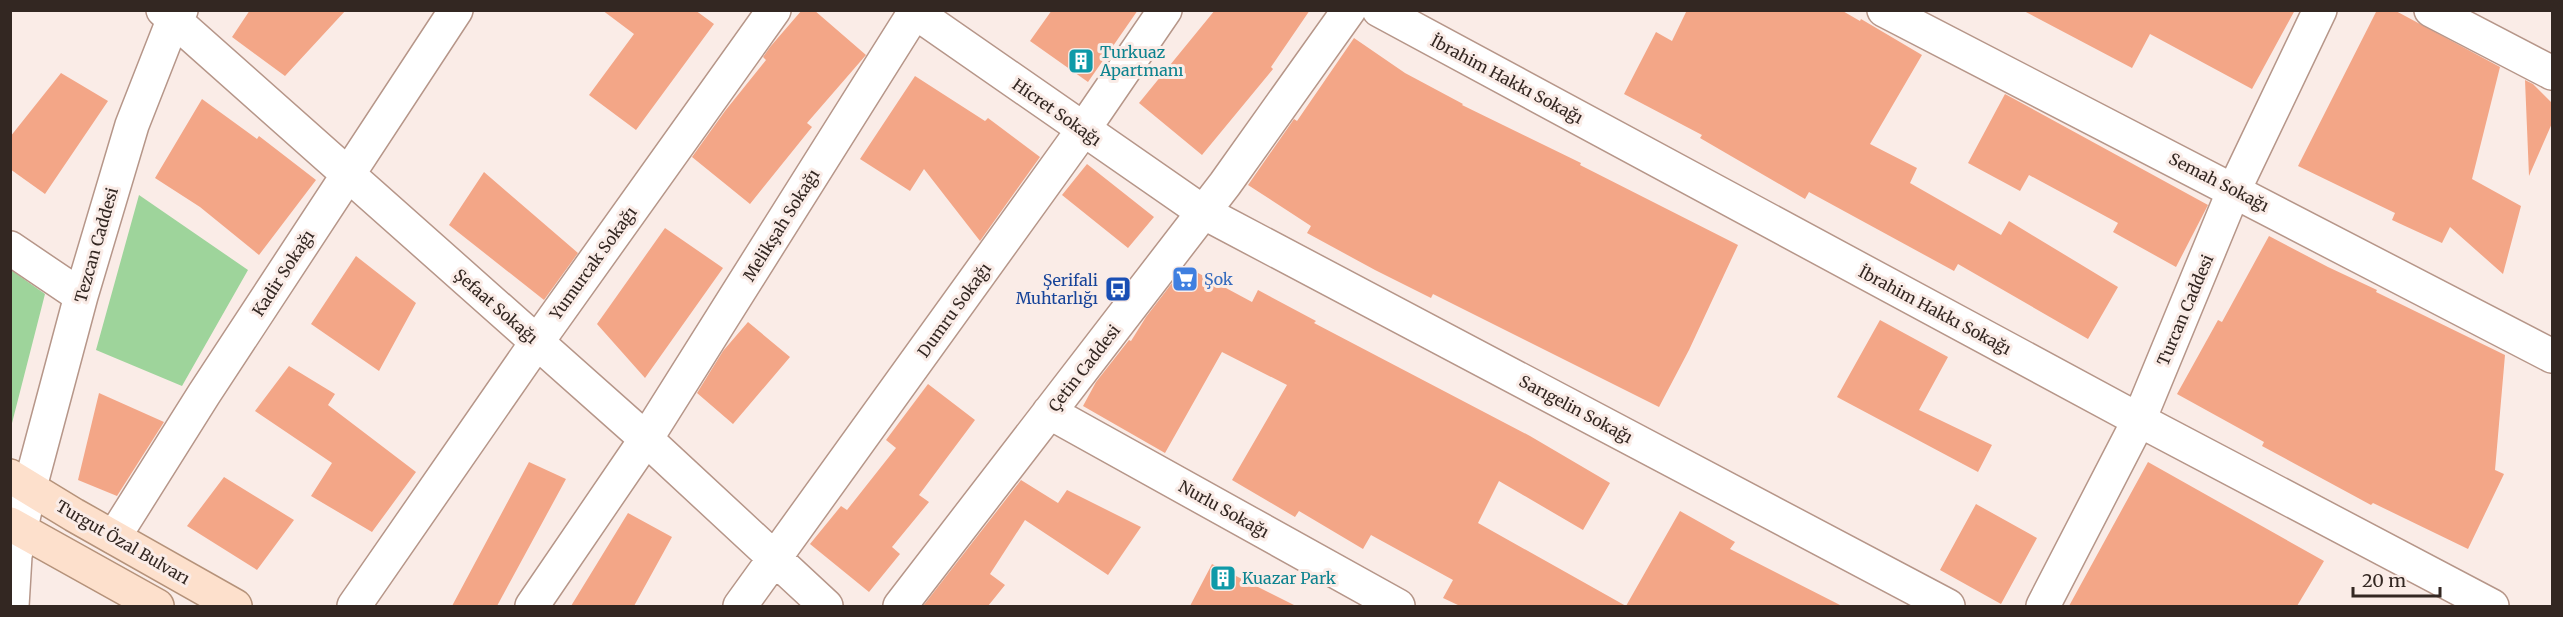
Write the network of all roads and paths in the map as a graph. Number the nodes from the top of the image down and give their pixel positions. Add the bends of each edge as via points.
1 (456, 10) edge
2 (774, 10) edge
3 (1165, 10) edge
4 (1349, 10) edge
5 (1379, 10) edge
6 (1884, 10) edge
7 (2320, 10) edge
8 (2431, 10) edge
9 (914, 11) edge
10 (173, 13) edge
11 (2553, 73) edge
12 (1083, 130) junction
13 (347, 175) junction
14 (2235, 190) junction
15 (1203, 212) junction
16 (10, 248) edge
17 (81, 296) junction
18 (537, 342) junction
19 (2553, 356) edge
20 (1049, 412) junction
21 (2139, 420) junction
22 (646, 439) junction
23 (20, 481) edge
24 (16, 527) edge
25 (114, 537) junction
26 (774, 561) junction
27 (12, 606) edge
28 (157, 606) edge
29 (235, 606) edge
30 (354, 606) edge
31 (532, 606) edge
32 (740, 606) edge
33 (826, 606) edge
34 (900, 606) edge
35 (1398, 606) edge
36 (1948, 606) edge
37 (2043, 606) edge
38 (2492, 606) edge

1 - 13 street, Kadir Sokağı
2 - 18 street, Yumurcak Sokağı
3 - 12 street, Dumru Sokağı
4 - 15 street, Çetin Caddesi
5 - 21 street, İbrahim Hakkı Sokağı
6 - 14 street, Semah Sokağı
7 - 14 street, Turcan Caddesi
8 - 11 street
9 - 12 street, Hicret Sokağı
9 - 22 street, Melikşah Sokağı
10 - 13 street, Şefaat Sokağı
10 - 17 street, Tezcan Caddesi via 132,125
12 - 15 street, Hicret Sokağı
12 - 26 street, Dumru Sokağı
13 - 18 street, Şefaat Sokağı
13 - 25 street, Kadir Sokağı
14 - 19 street, Semah Sokağı
14 - 21 street, Turcan Caddesi
15 - 20 street, Çetin Caddesi
15 - 36 street, Sarıgelin Sokağı
16 - 17 street
17 - 23 street, Tezcan Caddesi
18 - 22 street, Şefaat Sokağı
18 - 30 street, Yumurcak Sokağı
20 - 34 street, Çetin Caddesi
20 - 35 street, Nurlu Sokağı
21 - 37 street, Turcan Caddesi
21 - 38 street, İbrahim Hakkı Sokağı
22 - 26 street, Şefaat Sokağı
22 - 31 street
23 - 24 street, Tezcan Caddesi
23 - 25 main road, Turgut Özal Bulvarı
24 - 27 street
24 - 28 main road
25 - 29 main road, Turgut Özal Bulvarı
26 - 32 street, Dumru Sokağı
26 - 33 street, Şefaat Sokağı

